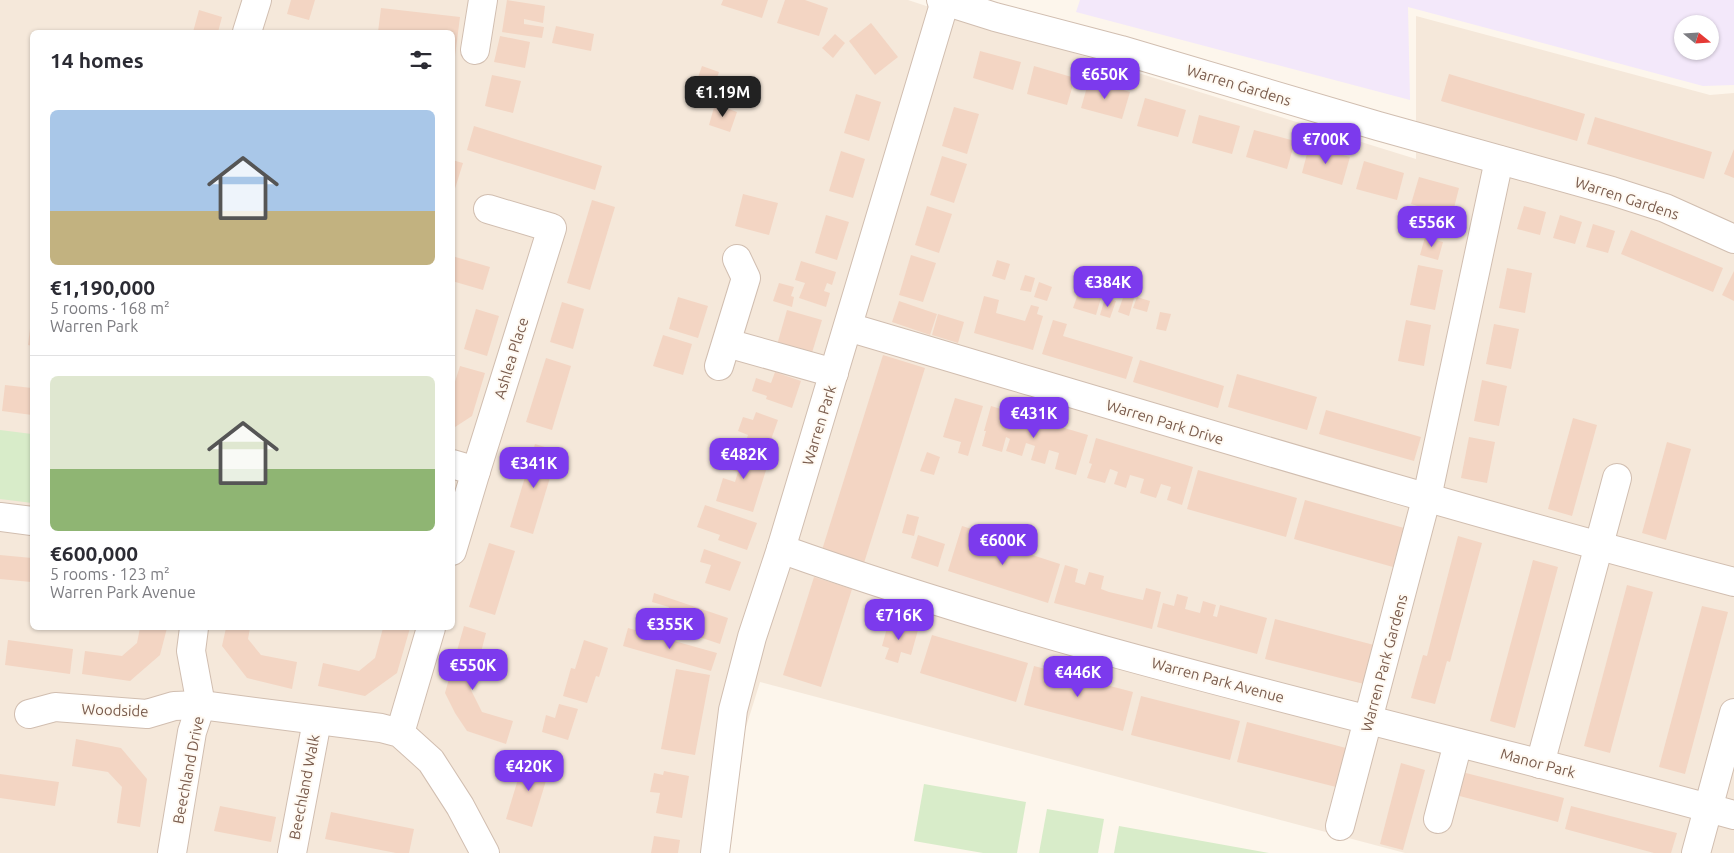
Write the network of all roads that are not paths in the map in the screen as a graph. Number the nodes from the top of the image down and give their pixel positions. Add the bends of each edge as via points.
1 (256, 0) edge
2 (482, 0) edge
3 (943, 1) edge
4 (248, 30) edge
5 (475, 50) dead end
6 (1499, 160) junction
7 (488, 209) dead end
8 (1734, 239) edge
9 (737, 260) dead end
10 (848, 327) junction
11 (834, 373) junction
12 (464, 467) edge
13 (1617, 478) dead end
14 (1426, 498) junction
15 (0, 517) edge
16 (30, 521) edge
17 (455, 531) edge
18 (1599, 546) junction
19 (781, 549) junction
20 (1734, 582) edge
21 (194, 630) edge
22 (430, 630) edge
23 (201, 705) junction
24 (1734, 713) edge
25 (29, 714) dead end
26 (1368, 720) junction
27 (317, 721) junction
28 (400, 734) junction
29 (1458, 743) junction
30 (1540, 764) junction
31 (1708, 808) junction
32 (1734, 815) edge
33 (1438, 819) dead end
34 (1340, 826) dead end
35 (172, 853) edge
36 (292, 853) edge
37 (485, 853) edge
38 (714, 853) edge
39 (1696, 853) edge

1 - 4 street
2 - 5 street
3 - 6 street, Warren Gardens
3 - 10 street, Warren Park
6 - 8 street, Warren Gardens via 1665,208
6 - 14 street, Warren Park Gardens
7 - 12 street, Ashlea Place via 552,228
9 - 11 street via 746,278 723,354
10 - 11 street, Warren Park
10 - 14 street, Warren Park Drive
11 - 19 street, Warren Park
12 - 17 street, Ashlea Place
13 - 18 street
14 - 18 street, Warren Park Drive
14 - 26 street, Warren Park Gardens
15 - 16 street
18 - 20 street, Warren Park Drive
18 - 30 street
19 - 26 street, Warren Park Avenue via 1073,642
19 - 38 street, Warren Park via 752,637 734,710
21 - 23 street, Beechland Drive via 191,651
22 - 28 street
23 - 25 street, Woodside via 174,706 147,714 55,707
23 - 27 street, Woodside
23 - 35 street, Beechland Drive via 192,732
24 - 31 street
26 - 29 street, Manor Park
26 - 34 street, Warren Park Gardens
27 - 28 street, Woodside via 381,728
27 - 36 street, Beechland Walk
28 - 37 street via 431,761
29 - 30 street, Manor Park
29 - 33 street
30 - 31 street, Manor Park
31 - 32 street, Manor Park
31 - 39 street

